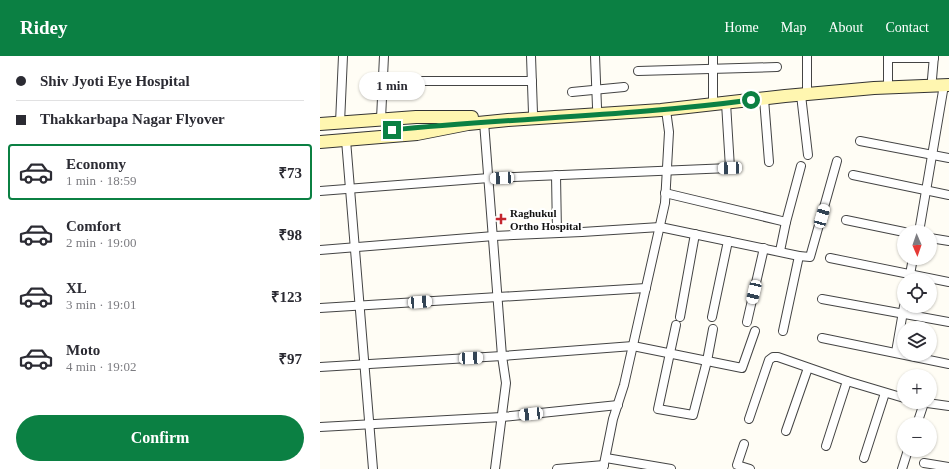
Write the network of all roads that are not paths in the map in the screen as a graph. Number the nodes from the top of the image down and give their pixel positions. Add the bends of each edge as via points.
1 (343, 56) edge
2 (384, 56) edge
3 (531, 56) edge
4 (595, 56) edge
5 (713, 56) edge
6 (807, 56) edge
7 (888, 57) edge
8 (934, 57) edge
9 (777, 67) dead end
10 (713, 69) junction
11 (638, 71) dead end
12 (932, 79) junction
13 (421, 81) dead end
14 (532, 81) junction
15 (888, 81) junction
16 (947, 83) edge
17 (624, 86) dead end
18 (596, 90) junction
19 (804, 91) junction
20 (572, 92) dead end
21 (764, 99) junction
22 (713, 101) junction
23 (726, 103) junction
24 (597, 107) junction
25 (665, 107) junction
26 (533, 113) junction
27 (381, 119) junction
28 (468, 121) junction
29 (484, 122) junction
30 (340, 123) junction
31 (320, 124) edge
32 (420, 124) junction
33 (320, 132) edge
34 (320, 137) edge
35 (346, 140) junction
36 (320, 142) edge
37 (860, 142) dead end
38 (932, 155) junction
39 (808, 156) dead end
40 (949, 158) edge
41 (837, 161) dead end
42 (769, 162) dead end
43 (801, 166) dead end
44 (667, 170) junction
45 (556, 175) junction
46 (853, 175) dead end
47 (489, 178) junction
48 (350, 189) junction
49 (320, 190) edge
50 (926, 190) junction
51 (666, 193) junction
52 (949, 195) edge
53 (846, 220) dead end
54 (786, 222) junction
55 (919, 225) edge
56 (660, 227) junction
57 (897, 231) edge
58 (557, 233) junction
59 (695, 234) junction
60 (494, 236) junction
61 (937, 239) edge
62 (728, 241) junction
63 (949, 241) edge
64 (354, 248) junction
65 (764, 248) junction
66 (320, 250) edge
67 (780, 251) junction
68 (799, 256) junction
69 (830, 258) dead end
70 (897, 274) edge
71 (937, 280) edge
72 (949, 282) edge
73 (646, 288) junction
74 (498, 297) junction
75 (822, 300) dead end
76 (358, 306) junction
77 (320, 308) edge
78 (897, 309) edge
79 (903, 313) edge
80 (915, 313) edge
81 (680, 317) dead end
82 (712, 317) dead end
83 (747, 322) dead end
84 (949, 322) edge
85 (676, 325) dead end
86 (713, 329) dead end
87 (755, 331) dead end
88 (783, 331) dead end
89 (822, 338) dead end
90 (633, 346) junction
91 (896, 352) junction
92 (670, 353) junction
93 (502, 356) junction
94 (707, 361) junction
95 (364, 364) junction
96 (949, 364) edge
97 (320, 367) edge
98 (808, 368) junction
99 (847, 381) junction
100 (885, 393) junction
101 (897, 396) edge
102 (937, 404) edge
103 (618, 405) junction
104 (949, 406) edge
105 (502, 417) junction
106 (749, 419) dead end
107 (369, 423) junction
108 (320, 427) edge
109 (786, 431) dead end
110 (744, 444) dead end
111 (826, 446) dead end
112 (906, 457) edge
113 (864, 458) dead end
114 (924, 463) dead end
115 (604, 464) edge
116 (737, 467) edge
117 (949, 467) edge
118 (373, 469) edge
119 (495, 469) edge
120 (557, 469) edge
121 (671, 469) edge
122 (750, 469) edge
123 (902, 469) edge

1 - 30 street
2 - 27 street
3 - 14 street
4 - 18 street
5 - 10 street
6 - 19 street
7 - 8 street
7 - 15 street
8 - 12 street
9 - 10 street
10 - 11 street
10 - 22 street
12 - 15 main road
12 - 16 main road
13 - 14 street
14 - 26 street
15 - 19 main road
16 - 19 main road
16 - 38 street
17 - 18 street
18 - 20 street
18 - 24 street
19 - 21 main road
19 - 22 main road
19 - 39 street
21 - 23 main road
21 - 42 street
22 - 25 main road
23 - 25 main road
23 - 44 street via 730,168
24 - 25 main road
24 - 26 main road
25 - 29 main road
25 - 44 street via 668,132
26 - 28 main road
27 - 28 main road via 416,117
27 - 30 main road
28 - 29 main road
28 - 32 main road
28 - 35 main road via 417,134
29 - 47 street
30 - 31 main road
32 - 33 main road
32 - 34 main road
35 - 36 main road
35 - 48 street
37 - 38 street
38 - 40 street
38 - 50 street
41 - 68 street via 810,257
43 - 54 street
44 - 45 street
44 - 51 street
45 - 47 street
45 - 58 street
46 - 50 street
47 - 48 street
47 - 60 street
48 - 49 street
48 - 64 street
50 - 52 street
50 - 55 street
51 - 54 street
51 - 56 street
53 - 57 street
54 - 67 street
56 - 58 street
56 - 59 street
56 - 73 street
58 - 60 street
59 - 62 street
59 - 81 street
60 - 64 street
60 - 74 street
61 - 63 street
62 - 65 street
62 - 82 street
64 - 66 street
64 - 76 street
65 - 67 street
65 - 83 street
67 - 68 street
68 - 88 street
69 - 70 street
71 - 72 street
73 - 74 street
73 - 90 street
74 - 76 street
74 - 93 street
75 - 78 street
76 - 77 street
76 - 95 street
79 - 91 street
80 - 84 street
85 - 92 street
86 - 94 street
87 - 94 street via 742,368
89 - 91 street
90 - 92 street
90 - 93 street
90 - 103 street
91 - 96 street
92 - 94 street
92 - 94 street via 658,409 693,415
93 - 95 street
93 - 105 street via 506,383
95 - 97 street
95 - 107 street
98 - 99 street
98 - 106 street via 778,357 769,360
98 - 109 street
99 - 100 street
99 - 111 street
100 - 101 street
100 - 113 street
102 - 104 street
103 - 105 street
103 - 115 street
105 - 107 street
105 - 119 street
107 - 108 street
107 - 118 street
110 - 116 street
112 - 123 street
114 - 117 street
115 - 120 street
115 - 121 street
116 - 122 street

